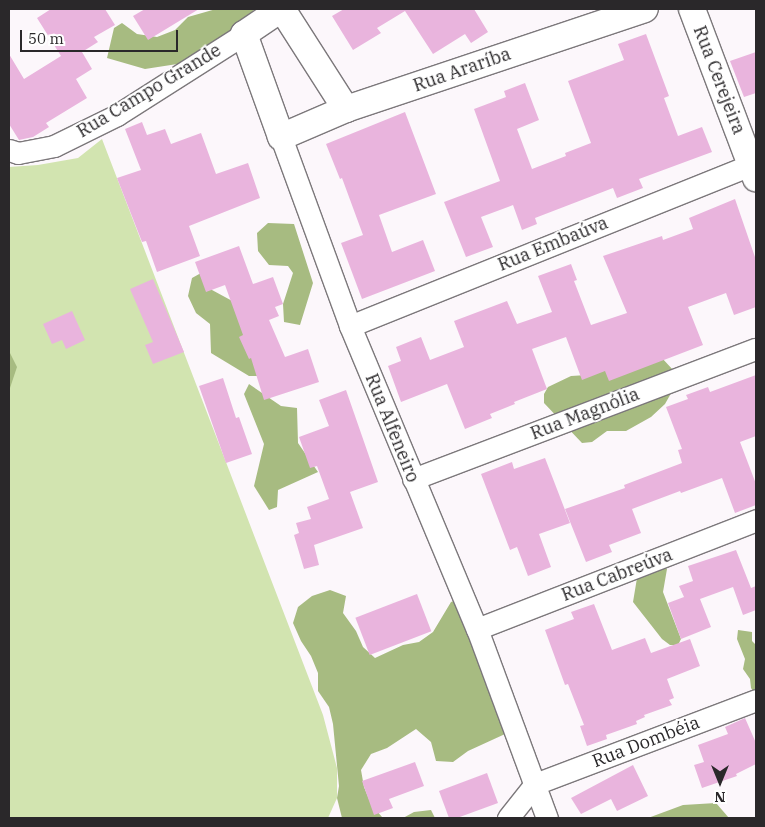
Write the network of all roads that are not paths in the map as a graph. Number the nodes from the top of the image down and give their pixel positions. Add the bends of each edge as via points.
1 (645, 9) edge
2 (692, 9) edge
3 (266, 16) edge
4 (346, 109) junction
5 (281, 138) junction
6 (9, 150) edge
7 (754, 169) edge
8 (350, 326) junction
9 (756, 350) edge
10 (413, 479) junction
11 (756, 520) edge
12 (477, 629) junction
13 (756, 700) edge
14 (535, 784) junction
15 (508, 818) edge
16 (547, 818) edge

1 - 4 street, Rua Araríba
2 - 7 street, Rua Cerejeira
3 - 4 street
3 - 5 street, Rua Alfeneiro
3 - 6 street, Rua Campo Grande via 117,115 54,146 18,153
4 - 5 street, Rua Araríba
5 - 8 street, Rua Alfeneiro
7 - 8 street, Rua Embaúva
8 - 10 street, Rua Alfeneiro
9 - 10 street, Rua Magnólia
10 - 12 street, Rua Alfeneiro
11 - 12 street, Rua Cabreúva
12 - 14 street, Rua Alfeneiro
13 - 14 street, Rua Dombéia
14 - 15 street
14 - 16 street, Rua Alfeneiro

